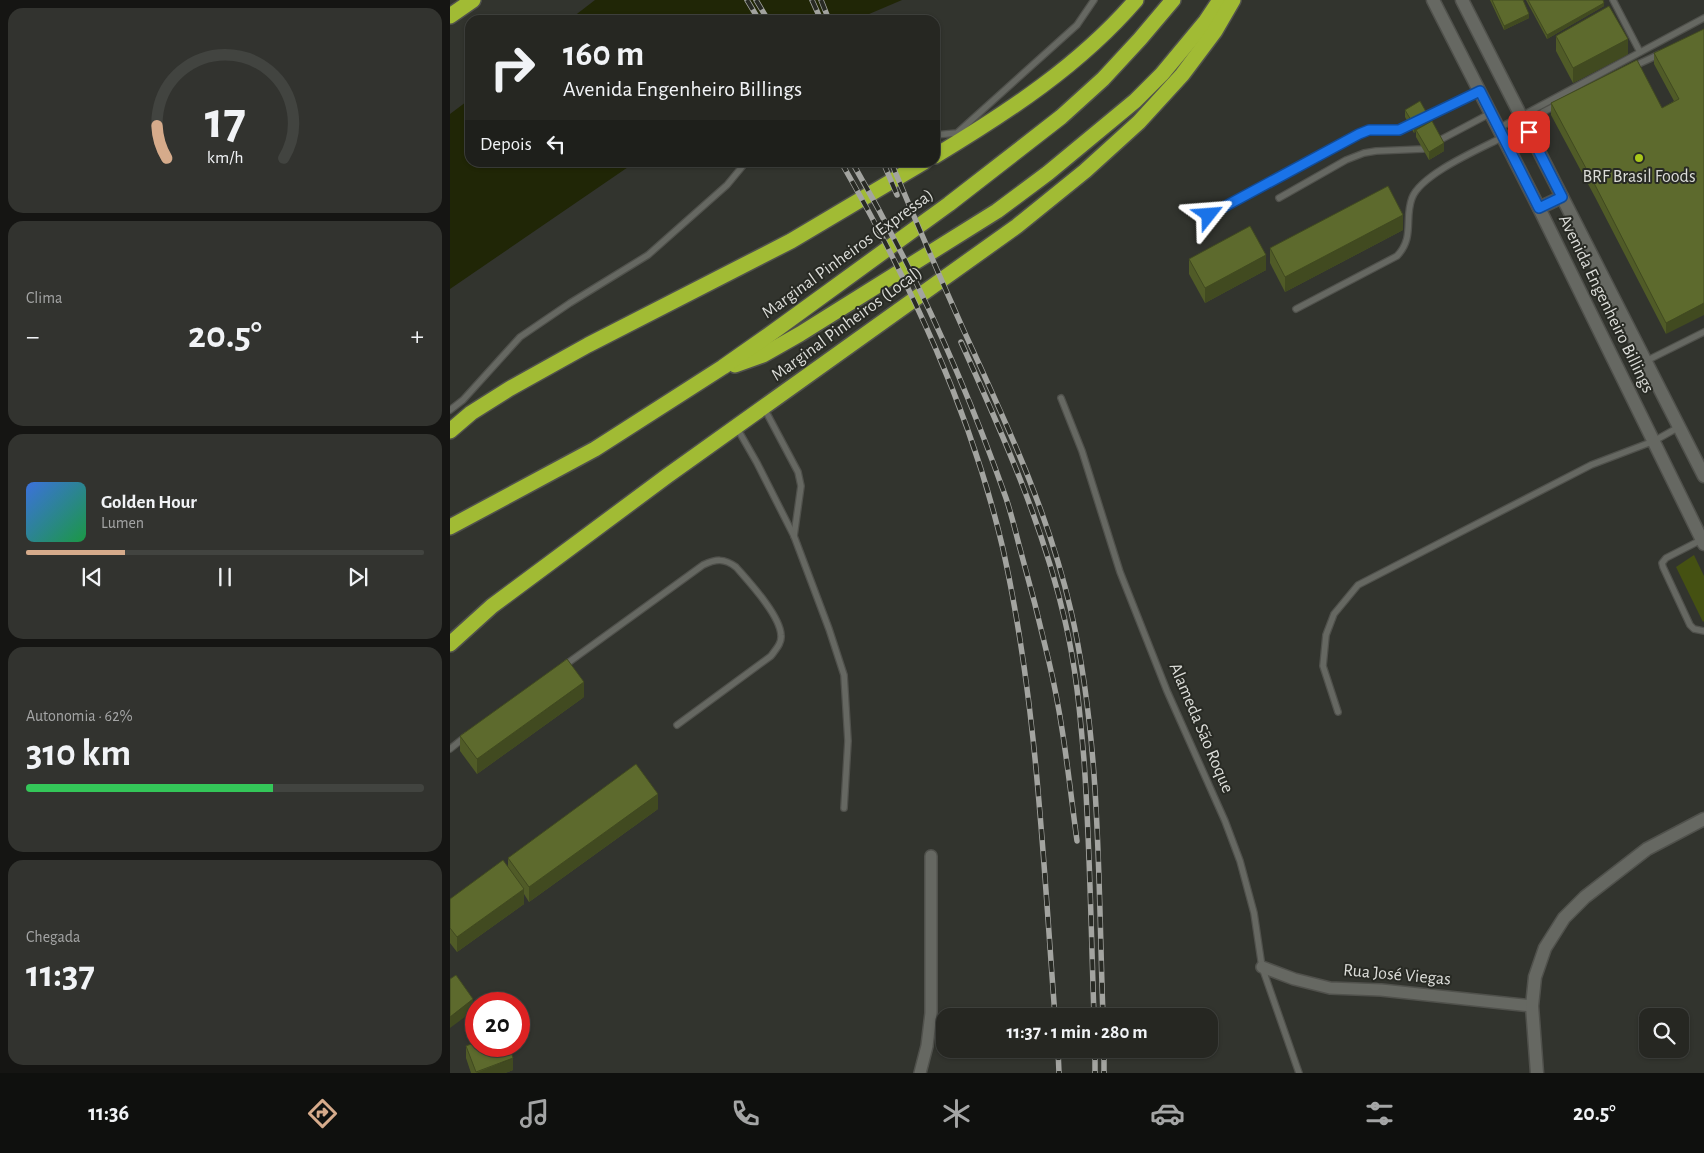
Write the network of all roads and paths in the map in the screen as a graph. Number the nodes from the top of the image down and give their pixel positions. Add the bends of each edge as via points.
1 (473, 0) edge
2 (1094, 0) edge
3 (1136, 0) edge
4 (1173, 0) edge
5 (1220, 0) edge
6 (1233, 0) edge
7 (1433, 0) edge
8 (1613, 0) edge
9 (1466, 1) edge
10 (450, 16) edge
11 (1704, 18) edge
12 (1670, 49) edge
13 (1640, 52) junction
14 (1628, 70) edge
15 (1480, 91) junction
16 (1560, 104) edge
17 (1543, 112) dead end
18 (1491, 113) junction
19 (1521, 116) junction
20 (1501, 133) junction
21 (940, 134) edge
22 (940, 153) edge
23 (742, 167) edge
24 (916, 167) edge
25 (1562, 197) junction
26 (1279, 198) dead end
27 (1539, 208) junction
28 (1209, 215) dead end
29 (1296, 310) dead end
30 (1704, 332) edge
31 (1646, 362) junction
32 (723, 367) junction
33 (1061, 398) dead end
34 (764, 407) junction
35 (450, 410) edge
36 (736, 427) junction
37 (1679, 427) junction
38 (450, 431) edge
39 (1654, 441) junction
40 (1704, 476) edge
41 (450, 527) edge
42 (794, 536) junction
43 (1703, 542) edge
44 (1704, 631) edge
45 (450, 644) edge
46 (561, 667) edge
47 (1338, 712) dead end
48 (677, 725) dead end
49 (472, 731) edge
50 (450, 749) edge
51 (844, 808) dead end
52 (1704, 819) edge
53 (931, 856) dead end
54 (1262, 967) junction
55 (1532, 1006) junction
56 (920, 1073) edge
57 (1299, 1073) edge
58 (1536, 1073) edge

1 - 10 highway
2 - 21 lane via 1077,26 957,133
3 - 22 highway via 1084,53 1022,102
4 - 32 highway, Marginal Pinheiros (Expressa) via 1103,79 1061,117 956,198
5 - 32 highway via 1162,74 1135,101 1012,200 800,334 754,359
6 - 34 highway, Marginal Pinheiros (Local) via 1215,31 1182,75 1139,122 1085,171 1017,226
7 - 15 street, Avenida Engenheiro Billings
8 - 13 lane
9 - 19 street, Avenida Engenheiro Billings
11 - 13 lane
12 - 14 lane
13 - 19 lane
15 - 18 street, Avenida Engenheiro Billings
15 - 28 lane via 1399,130 1369,130 1359,134
16 - 17 lane
18 - 20 street, Avenida Engenheiro Billings
18 - 26 lane via 1423,149 1376,151 1346,160
19 - 20 lane
19 - 25 street, Avenida Engenheiro Billings
20 - 27 street, Avenida Engenheiro Billings
20 - 29 lane via 1424,181 1417,189 1410,205 1408,237 1396,256
23 - 35 lane via 727,185 648,256 520,337
24 - 38 highway via 791,241 509,389
25 - 27 street
25 - 31 street, Avenida Engenheiro Billings
27 - 39 street, Avenida Engenheiro Billings
30 - 31 lane
31 - 37 street, Avenida Engenheiro Billings
32 - 41 highway, Marginal Pinheiros (Expressa) via 595,449
33 - 54 lane, Alameda São Roque via 1082,451 1120,572 1240,862 1254,913
34 - 36 highway, Marginal Pinheiros (Local)
34 - 42 lane via 798,472 801,486
36 - 42 lane
36 - 45 highway, Marginal Pinheiros (Local) via 492,606
37 - 39 lane
37 - 40 street, Avenida Engenheiro Billings
39 - 43 street, Avenida Engenheiro Billings
39 - 47 lane via 1591,465 1358,585 1334,614 1326,635 1323,666
42 - 51 lane via 844,675 848,741
43 - 44 lane via 1666,558 1662,567 1690,625
46 - 48 lane via 703,565 719,559 729,562 769,608 778,624 780,642 771,656
49 - 50 lane
52 - 55 street via 1647,849 1585,897 1564,918 1546,948 1536,977
53 - 56 street via 931,1013
54 - 55 street, Rua José Viegas via 1330,988 1381,990
54 - 57 lane, Alameda São Roque
55 - 58 street

